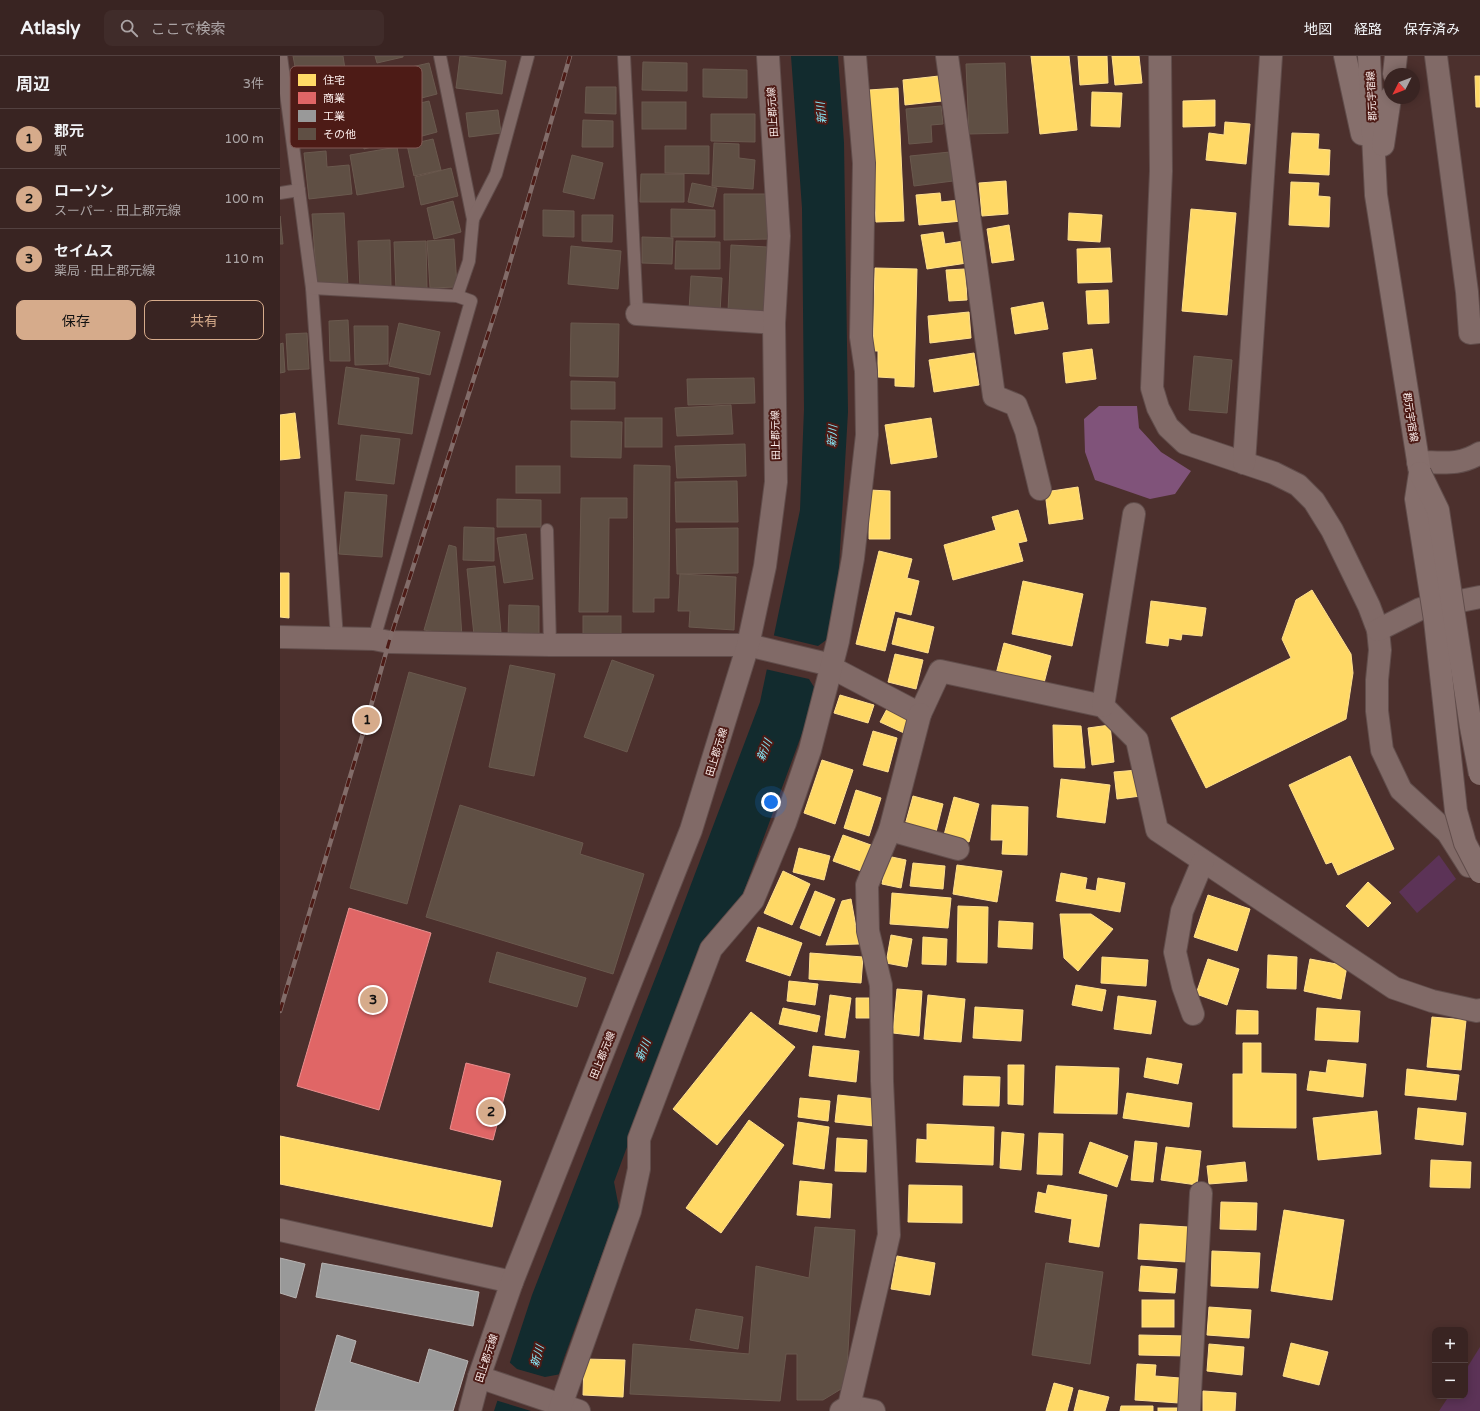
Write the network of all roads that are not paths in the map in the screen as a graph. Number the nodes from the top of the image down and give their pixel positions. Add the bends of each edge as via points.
1 (281, 56) edge
2 (440, 56) edge
3 (528, 56) edge
4 (624, 56) edge
5 (768, 56) edge
6 (855, 56) edge
7 (947, 56) edge
8 (1160, 56) edge
9 (1270, 56) edge
10 (1345, 56) edge
11 (1369, 56) edge
12 (1396, 56) edge
13 (1436, 56) edge
14 (1395, 68) edge
15 (1389, 104) edge
16 (290, 123) edge
17 (293, 148) edge
18 (299, 190) junction
19 (280, 193) edge
20 (1376, 195) junction
21 (474, 219) junction
22 (312, 288) junction
23 (1473, 291) edge
24 (457, 296) junction
25 (637, 314) joint
26 (774, 323) junction
27 (1480, 332) edge
28 (1480, 453) edge
29 (1244, 463) junction
30 (1419, 468) junction
31 (1040, 489) dead end
32 (1134, 514) dead end
33 (547, 530) dead end
34 (1480, 597) edge
35 (1378, 630) junction
36 (280, 637) edge
37 (337, 638) junction
38 (374, 639) junction
39 (550, 645) junction
40 (753, 647) junction
41 (828, 665) junction
42 (1103, 706) junction
43 (920, 714) junction
44 (1480, 774) edge
45 (890, 830) junction
46 (958, 849) dead end
47 (1203, 861) junction
48 (1479, 878) edge
49 (1480, 1010) edge
50 (1193, 1014) dead end
51 (1201, 1193) dead end
52 (280, 1230) edge
53 (512, 1282) junction
54 (483, 1378) junction
55 (564, 1407) edge
56 (845, 1409) edge
57 (470, 1411) edge
58 (874, 1411) edge
59 (1189, 1411) edge

1 - 16 lane
2 - 21 lane
3 - 21 lane via 496,174
4 - 25 lane
5 - 26 street, 田上郡元線 via 779,236
6 - 41 street via 864,163 861,337 866,371 867,435 853,558 838,642
7 - 31 street via 994,396 1016,405 1026,431
8 - 29 street via 1161,171 1152,388 1158,408 1168,427 1185,443
9 - 29 street
10 - 20 street
11 - 20 street, 郡元宇宿線
12 - 14 street
13 - 23 street
15 - 20 street
17 - 18 lane
18 - 19 lane
18 - 22 lane
20 - 30 street, 郡元宇宿線
21 - 24 lane via 469,261
22 - 24 lane
22 - 37 lane
23 - 27 street via 1470,333
24 - 38 lane via 471,301
25 - 26 street
26 - 40 street, 田上郡元線 via 776,482
28 - 30 street via 1457,463
29 - 35 street via 1274,473 1298,485 1314,501 1335,536
30 - 44 street, 郡元宇宿線, bridge via 1438,510
30 - 48 street, bridge via 1416,499 1435,620 1456,811
32 - 42 street
33 - 39 lane
34 - 35 street via 1420,609
35 - 48 street via 1380,650 1377,711 1382,750 1401,790 1448,833
36 - 37 street
37 - 38 street
38 - 39 street via 389,642
39 - 40 street
40 - 41 street
40 - 53 street, 田上郡元線 via 691,830
41 - 43 street
41 - 55 street via 810,750 785,823 754,900 711,949 639,1139 640,1169 630,1211
42 - 43 street via 940,671
42 - 47 street via 1137,740 1157,830
43 - 45 street
45 - 46 street
45 - 56 street via 867,885 868,931 881,985 882,1081 889,1235
47 - 49 street via 1394,988 1432,1001
47 - 50 street via 1182,911 1175,952
51 - 59 street
52 - 53 street
53 - 54 street, 田上郡元線
54 - 55 street
54 - 57 street, 田上郡元線
56 - 58 street

